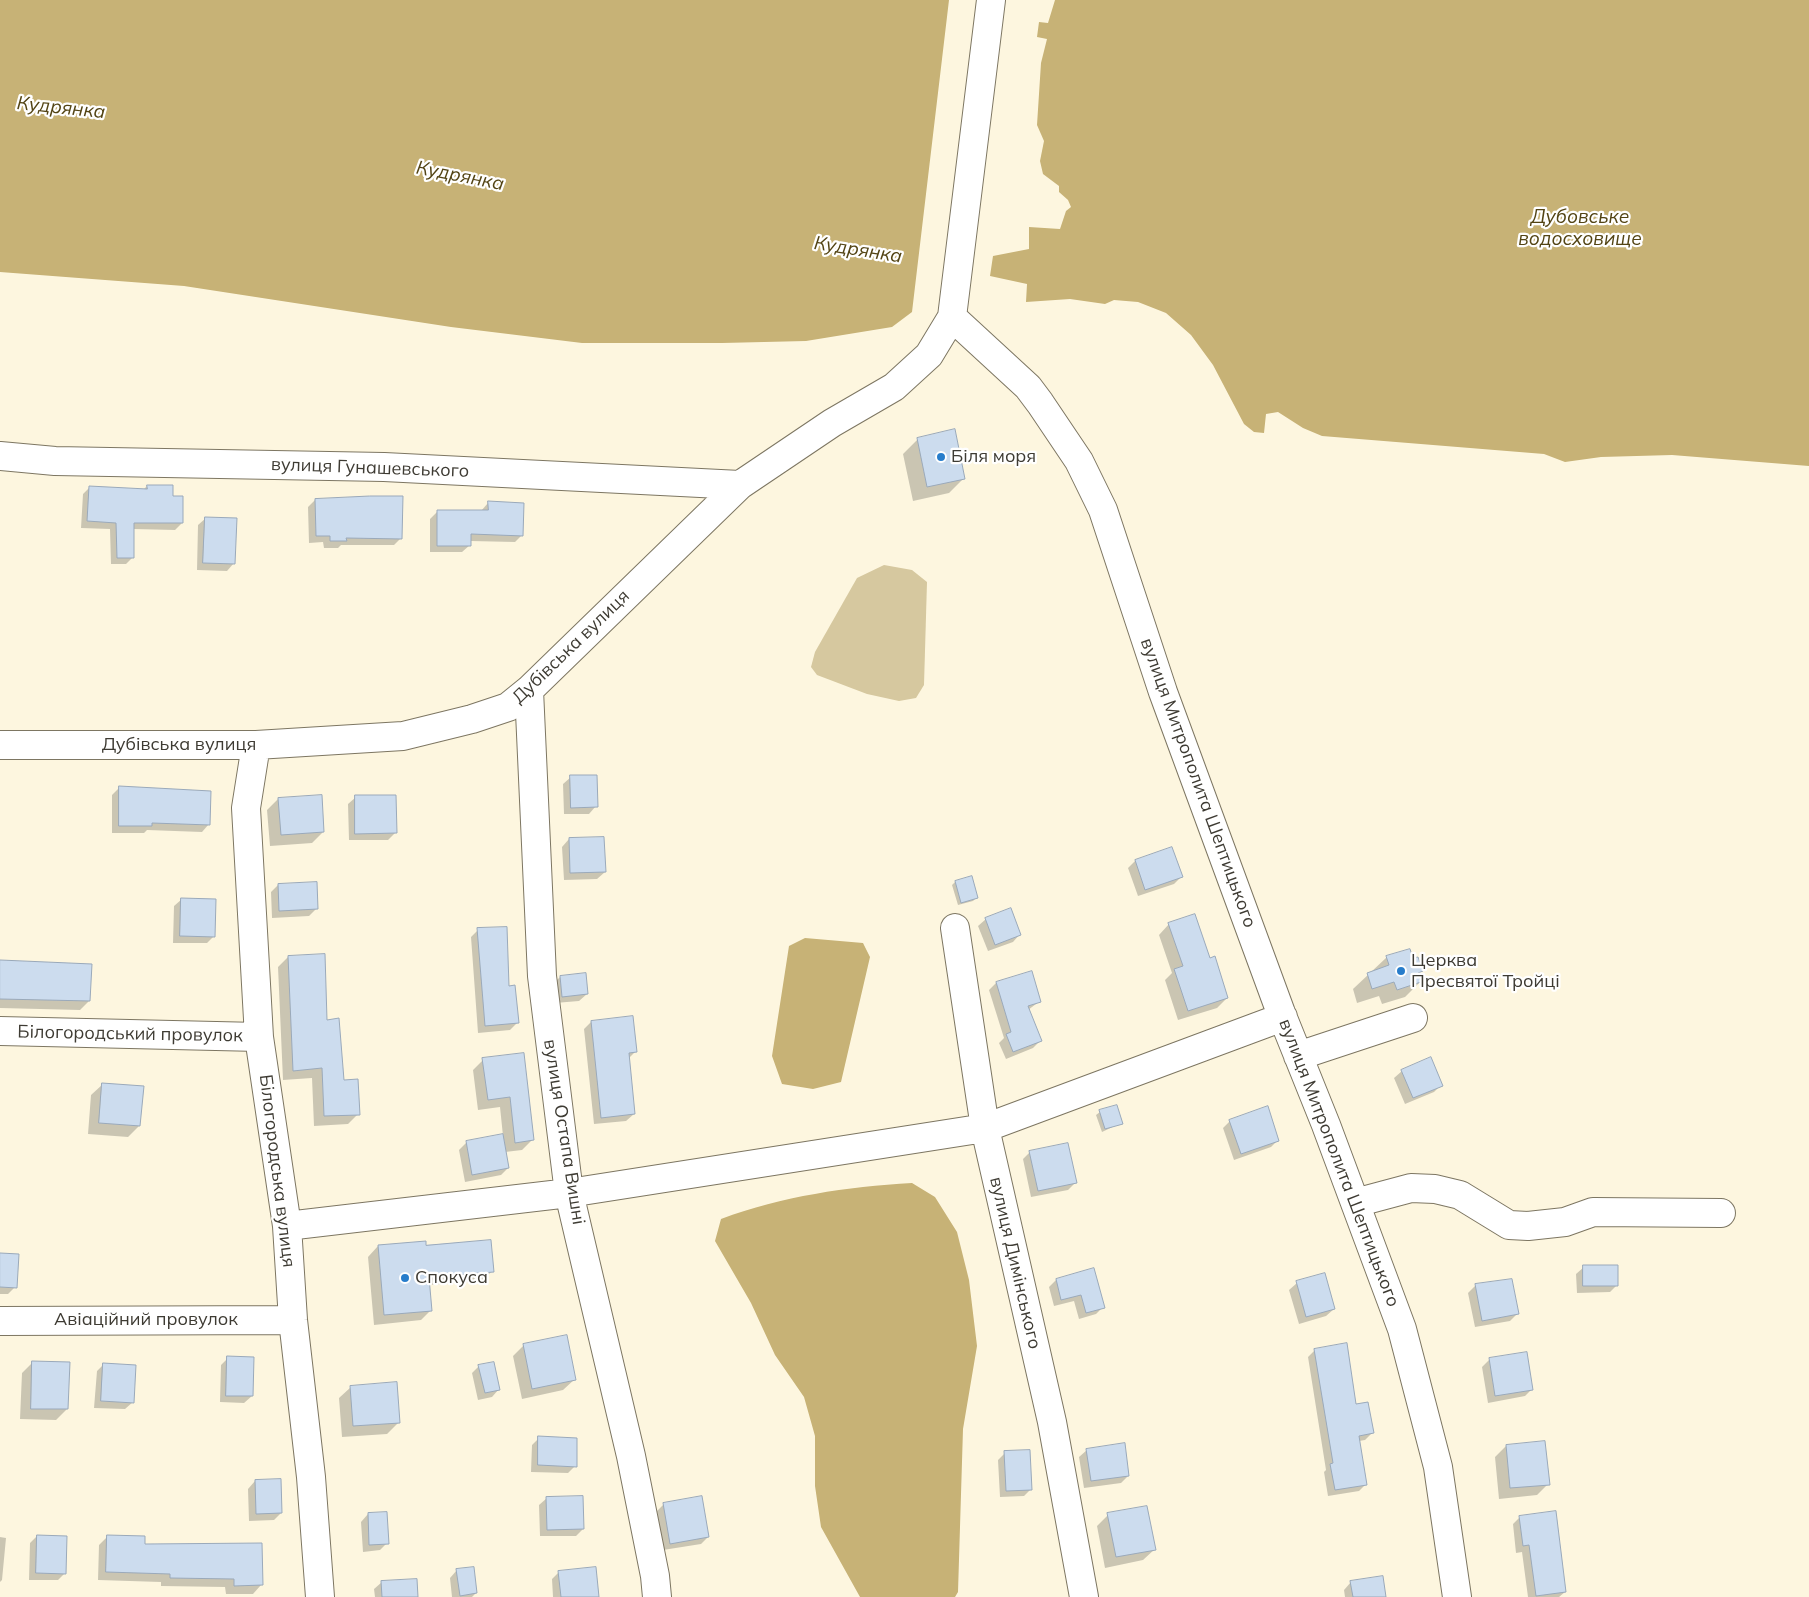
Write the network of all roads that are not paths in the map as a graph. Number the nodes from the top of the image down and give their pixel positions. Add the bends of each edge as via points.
1 (991, 0) edge
2 (952, 317) junction
3 (0, 456) edge
4 (740, 485) junction
5 (529, 690) junction
6 (0, 745) edge
7 (256, 745) junction
8 (955, 928) dead end
9 (1283, 1017) junction
10 (1413, 1018) dead end
11 (0, 1031) edge
12 (259, 1037) junction
13 (1298, 1056) junction
14 (985, 1128) junction
15 (569, 1193) junction
16 (1355, 1203) junction
17 (1721, 1213) dead end
18 (287, 1226) junction
19 (292, 1320) junction
20 (0, 1321) edge
21 (320, 1597) edge
22 (657, 1597) edge
23 (1084, 1597) edge
24 (1457, 1597) edge

1 - 2 street
2 - 4 street, Дубівська вулиця via 929,355 894,387 832,423
2 - 9 street, вулиця Митрополита Шептицького via 1028,388 1079,460 1102,510 1163,692
3 - 4 street, вулиця Гунашевського via 55,461 384,467
4 - 5 street, Дубівська вулиця
5 - 7 street, Дубівська вулиця via 508,706 472,719 404,736
5 - 15 street, вулиця Остапа Вишні via 542,976
6 - 7 street, Дубівська вулиця
7 - 12 street, Білогородська вулиця via 246,808
8 - 14 street, вулиця Димінського
9 - 13 street, вулиця Митрополита Шептицького
9 - 14 street
10 - 13 street
11 - 12 street, Білогородський провулок
12 - 18 street, Білогородська вулиця
13 - 16 street, вулиця Митрополита Шептицького
14 - 15 street
14 - 23 street, вулиця Димінського via 1052,1422
15 - 18 street
15 - 22 street, вулиця Остапа Вишні via 631,1456
16 - 17 street via 1411,1188 1435,1189 1460,1195 1509,1225 1528,1226 1565,1222 1593,1212
16 - 24 street, вулиця Митрополита Шептицького via 1402,1329 1438,1467
18 - 19 street, Білогородська вулиця
19 - 20 street, Авіаційний провулок
19 - 21 street, Білогородська вулиця via 311,1477

